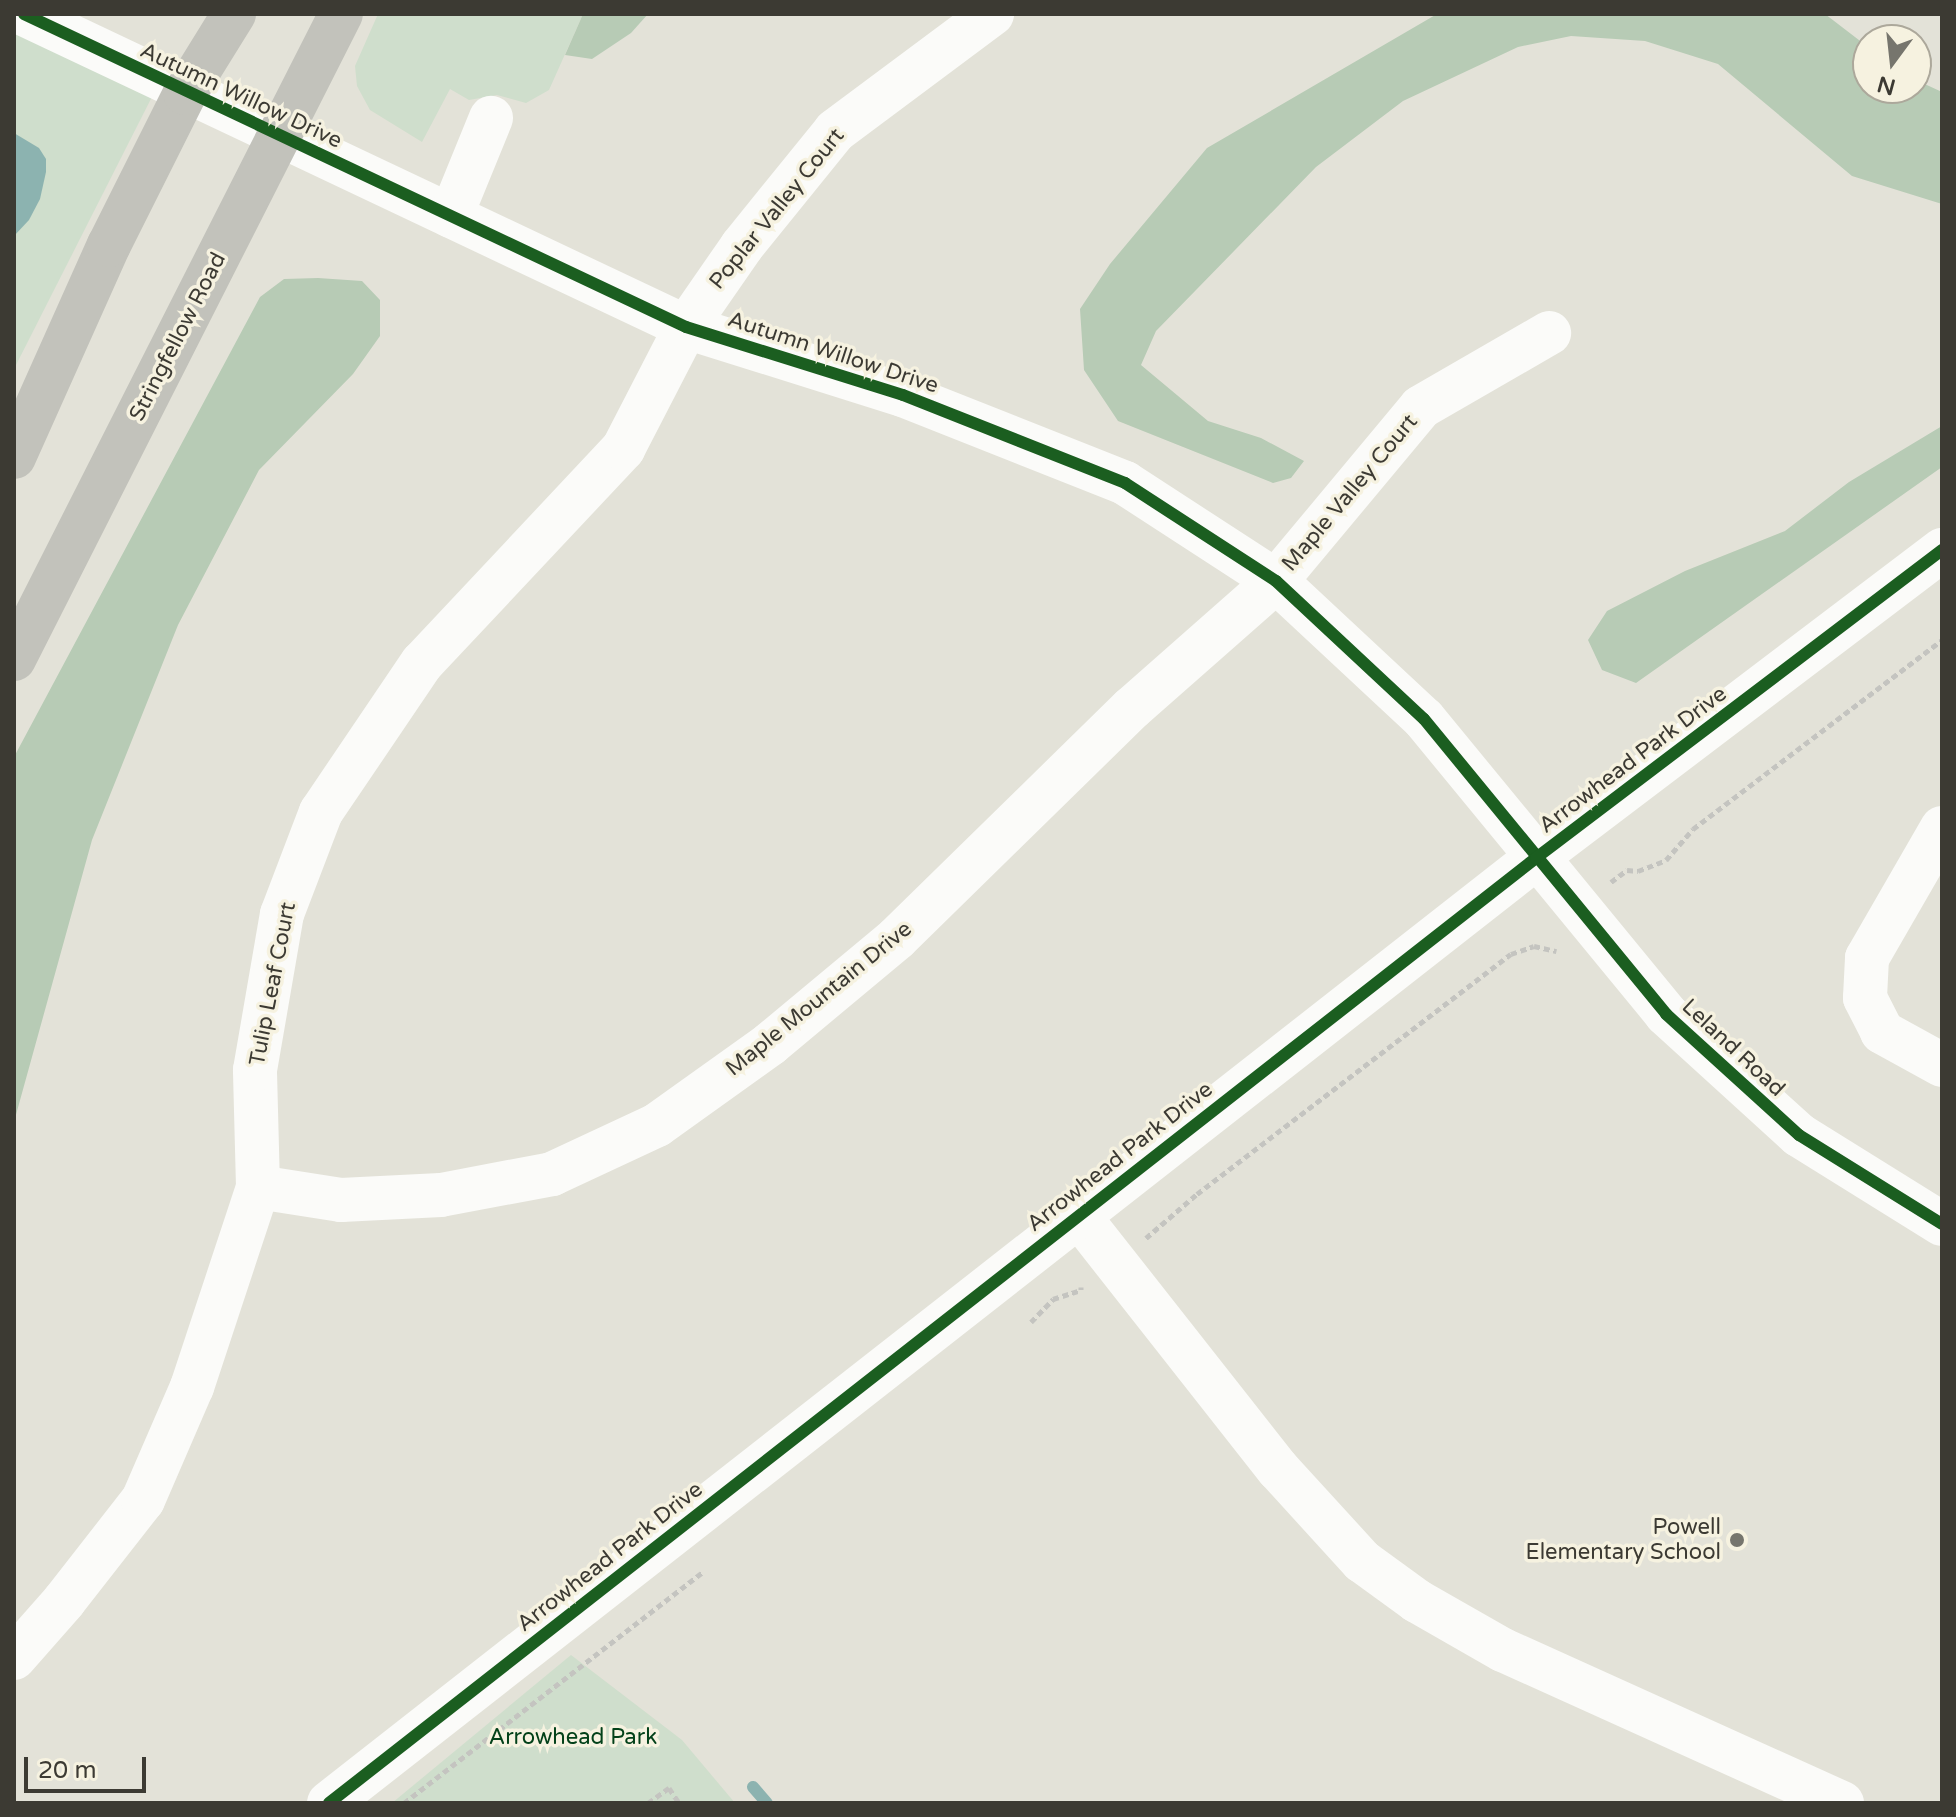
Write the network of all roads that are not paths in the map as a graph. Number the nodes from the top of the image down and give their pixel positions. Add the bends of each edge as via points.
1 (24, 14) edge
2 (234, 14) edge
3 (341, 14) edge
4 (992, 14) edge
5 (185, 93) junction
6 (491, 118) dead end
7 (280, 136) junction
8 (451, 216) junction
9 (686, 327) junction
10 (1549, 333) dead end
11 (14, 457) edge
12 (1942, 550) edge
13 (1276, 581) junction
14 (14, 659) edge
15 (1942, 828) edge
16 (1536, 858) junction
17 (1942, 1065) edge
18 (258, 1187) junction
19 (1078, 1215) junction
20 (1942, 1224) edge
21 (14, 1658) edge
22 (329, 1803) edge
23 (1842, 1803) edge

1 - 5 street, Autumn Willow Drive
2 - 5 main road
3 - 7 main road, Stringfellow Road
4 - 9 street, Poplar Valley Court via 835,131 742,246
5 - 7 street, Autumn Willow Drive
5 - 11 main road via 109,245
6 - 8 street
7 - 8 street, Autumn Willow Drive
7 - 14 main road, Stringfellow Road
8 - 9 street, Autumn Willow Drive
9 - 13 street, Autumn Willow Drive via 903,395 1125,483
9 - 18 street, Tulip Leaf Court via 623,449 422,663 321,812 282,914 255,1070
10 - 13 street, Maple Valley Court via 1421,407
12 - 16 street, Arrowhead Park Drive
13 - 16 street, Autumn Willow Drive via 1424,719
13 - 18 street, Maple Mountain Drive via 1132,708 897,938 770,1044 657,1125 552,1174 441,1195 341,1200
15 - 17 street via 1867,958 1865,998 1882,1032
16 - 19 street, Arrowhead Park Drive
16 - 20 street, Leland Road via 1666,1014 1799,1135
18 - 21 street, Tulip Leaf Court via 192,1387 143,1500
19 - 22 street, Arrowhead Park Drive
19 - 23 street via 1278,1469 1362,1561 1417,1601 1503,1650

